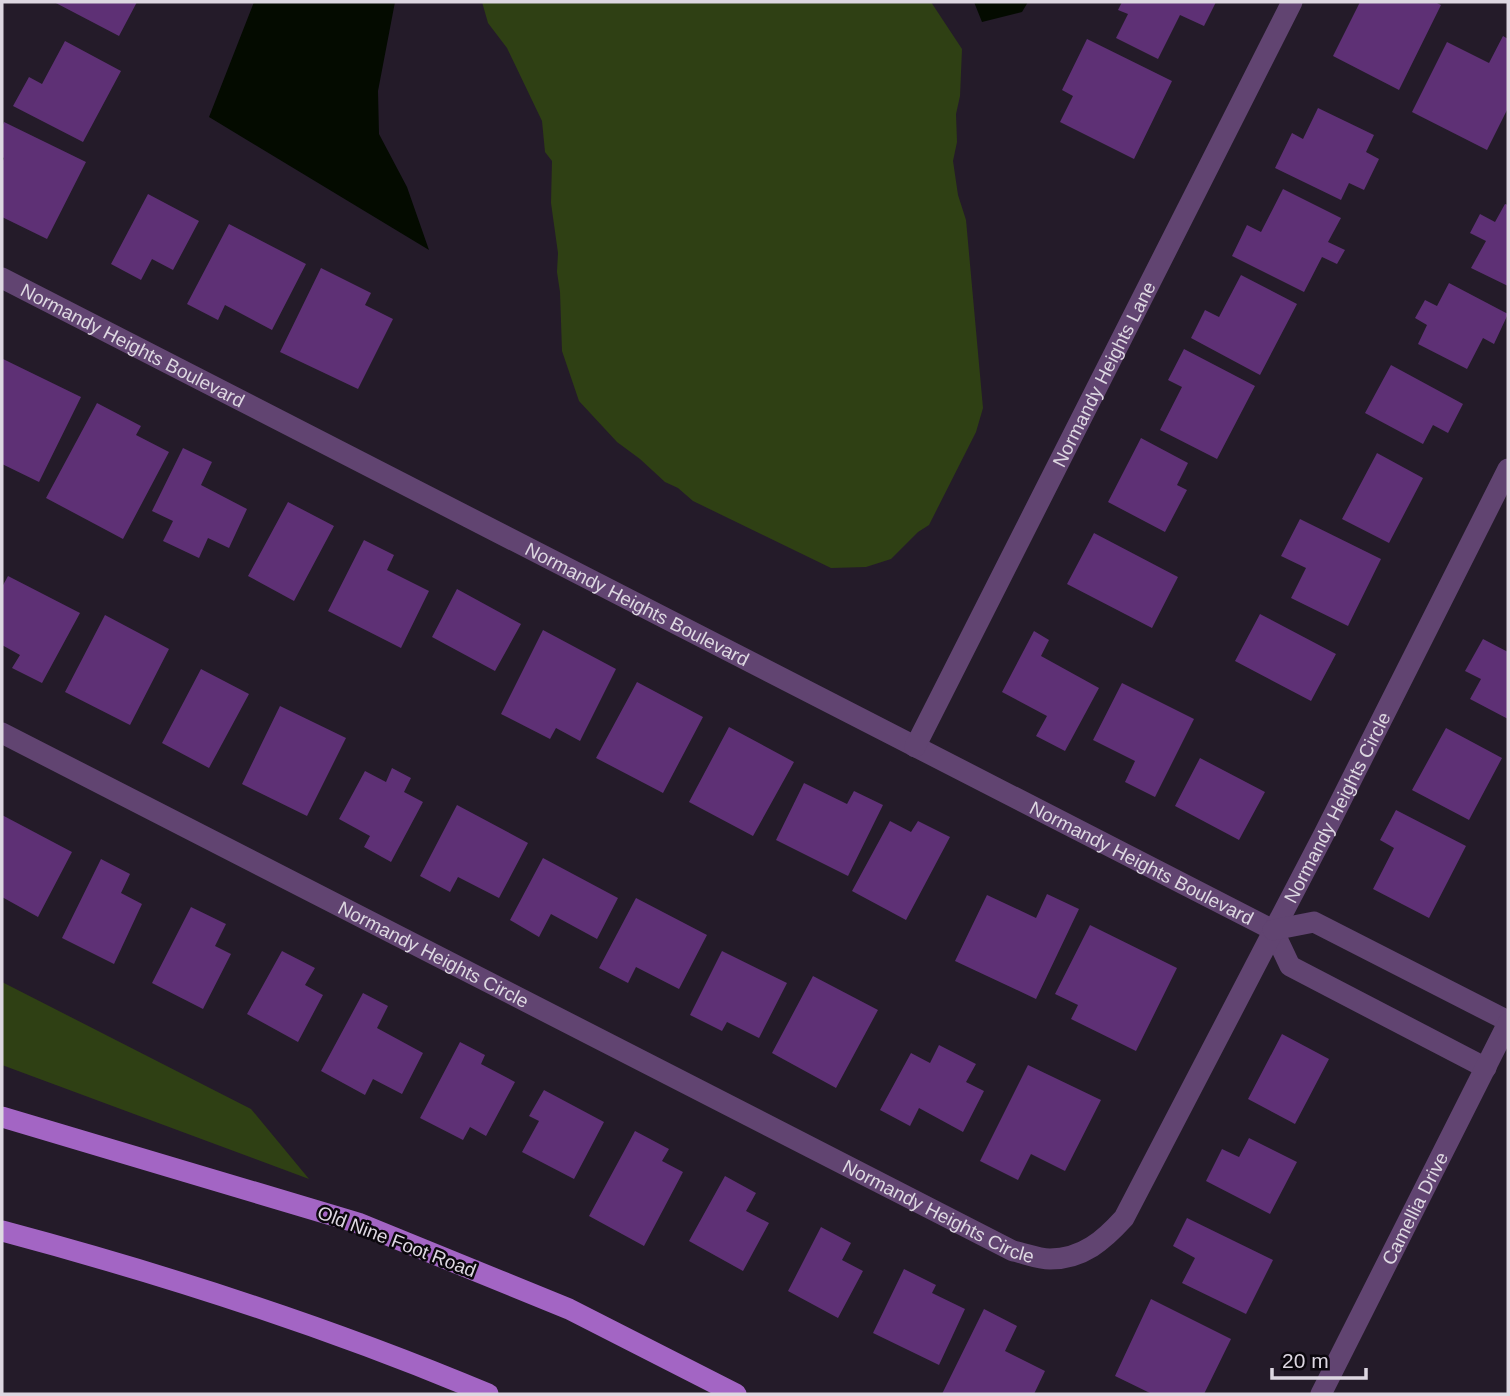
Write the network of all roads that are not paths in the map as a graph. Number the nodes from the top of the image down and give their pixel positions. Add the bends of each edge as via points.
1 (1292, 2) edge
2 (2, 278) edge
3 (1508, 469) edge
4 (2, 733) edge
5 (915, 747) junction
6 (1273, 930) junction
7 (1508, 1022) edge
8 (1486, 1068) junction
9 (2, 1117) edge
10 (2, 1231) edge
11 (488, 1394) edge
12 (736, 1394) edge
13 (1321, 1394) edge

1 - 5 street, Normandy Heights Lane
2 - 5 street, Normandy Heights Boulevard
3 - 6 street, Normandy Heights Circle
4 - 6 street, Normandy Heights Circle via 1013,1251 1051,1259 1080,1253 1103,1241 1124,1217
5 - 6 street, Normandy Heights Boulevard
6 - 7 street, Normandy Heights Boulevard via 1314,922
6 - 8 street, Normandy Heights Boulevard via 1290,966
7 - 8 street, Camellia Drive
8 - 13 street, Camellia Drive
9 - 12 main road, Old Nine Foot Road via 358,1223 569,1309
10 - 11 main road via 261,1308

